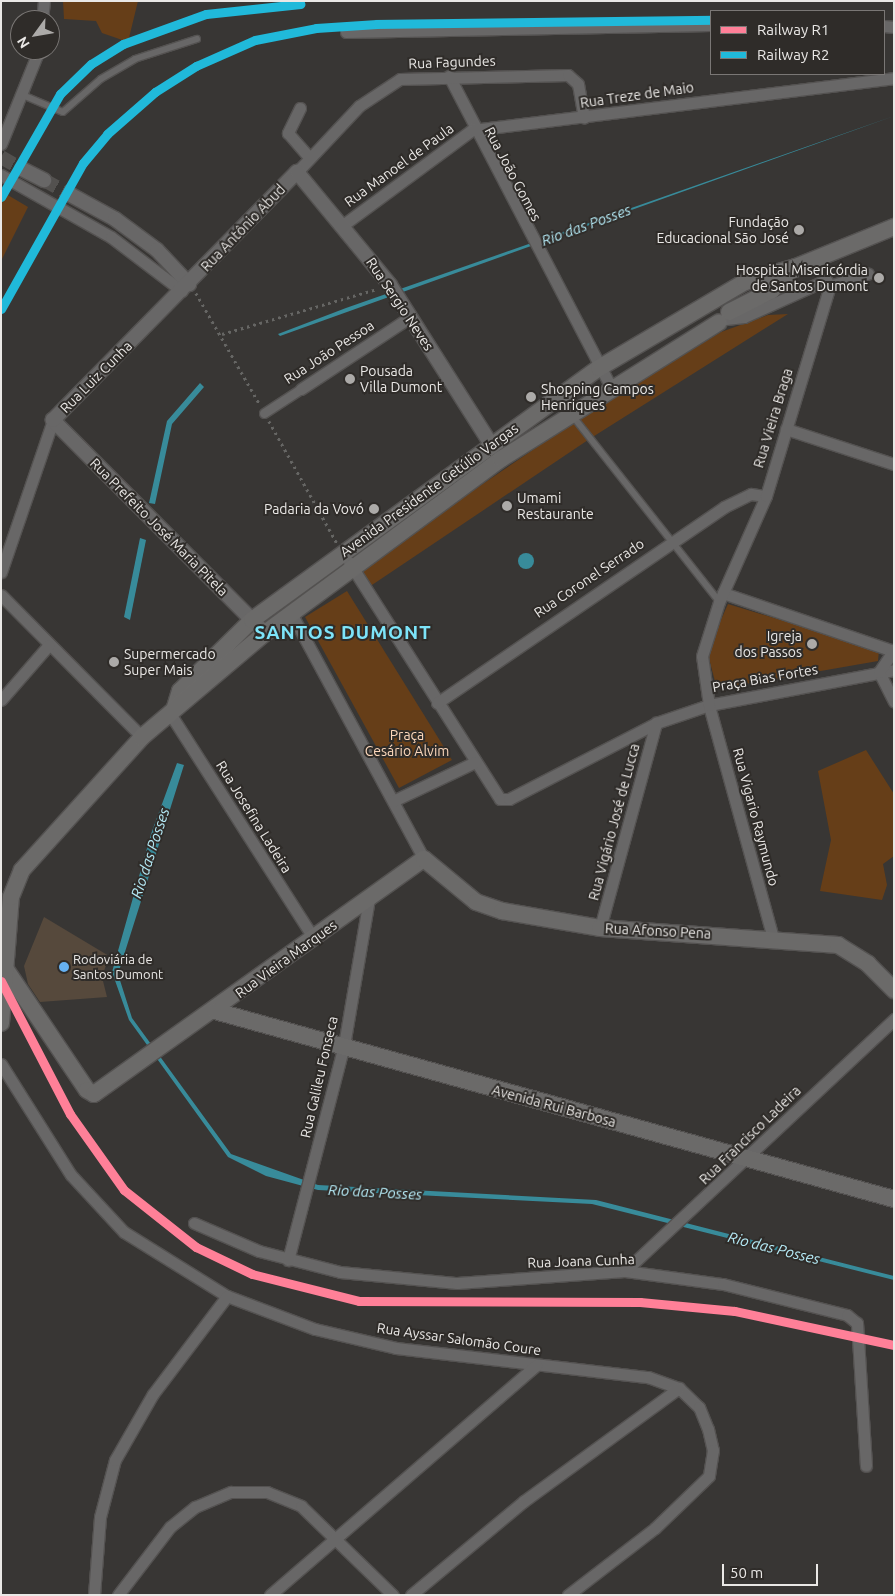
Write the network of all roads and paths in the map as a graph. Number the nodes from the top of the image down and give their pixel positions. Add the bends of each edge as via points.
1 (710, 25) edge
2 (346, 32) dead end
3 (198, 39) dead end
4 (35, 60) edge
5 (448, 76) junction
6 (894, 78) edge
7 (23, 95) junction
8 (300, 108) dead end
9 (584, 117) junction
10 (472, 130) junction
11 (1, 144) edge
12 (309, 157) junction
13 (22, 169) tunnel mouth
14 (297, 172) junction
15 (1, 175) edge
16 (44, 180) tunnel mouth
17 (71, 194) tunnel mouth
18 (343, 225) junction
19 (894, 227) edge
20 (796, 267) junction
21 (868, 274) dead end
22 (830, 286) junction
23 (186, 287) junction
24 (395, 293) junction
25 (712, 299) junction
26 (410, 317) junction
27 (724, 318) junction
28 (222, 334) dead end
29 (599, 368) junction
30 (301, 389) joint
31 (612, 389) junction
32 (264, 413) dead end
33 (572, 414) junction
34 (53, 420) junction
35 (786, 429) junction
36 (491, 444) junction
37 (894, 464) edge
38 (766, 496) junction
39 (443, 501) junction
40 (671, 541) junction
41 (342, 552) junction
42 (352, 568) junction
43 (1, 572) edge
44 (1, 595) edge
45 (721, 598) junction
46 (292, 613) junction
47 (252, 620) junction
48 (265, 633) junction
49 (48, 646) junction
50 (894, 650) edge
51 (894, 670) edge
52 (879, 672) junction
53 (1, 700) edge
54 (894, 701) edge
55 (437, 703) junction
56 (709, 705) junction
57 (172, 709) junction
58 (656, 723) junction
59 (142, 737) junction
60 (475, 762) junction
61 (394, 801) junction
62 (424, 859) junction
63 (369, 899) junction
64 (600, 928) junction
65 (773, 938) junction
66 (314, 939) junction
67 (7, 971) junction
68 (894, 990) edge
69 (215, 1011) junction
70 (894, 1019) edge
71 (1, 1021) edge
72 (344, 1045) junction
73 (1, 1064) edge
74 (746, 1158) junction
75 (894, 1198) edge
76 (194, 1223) dead end
77 (288, 1260) junction
78 (625, 1271) junction
79 (227, 1296) junction
80 (536, 1365) junction
81 (679, 1388) junction
82 (866, 1466) dead end
83 (334, 1534) junction
84 (94, 1595) edge
85 (118, 1595) edge
86 (270, 1595) edge
87 (394, 1595) edge
88 (411, 1595) edge
89 (568, 1595) edge

1 - 2 street
3 - 7 lane via 135,59 101,79 63,112
4 - 7 street
5 - 9 street, Rua Fagundes via 568,74 578,84
5 - 10 street, Rua João Gomes
5 - 12 street, Rua Fagundes via 400,79 381,87
6 - 9 street, Rua Treze de Maio
7 - 11 street
8 - 12 street via 288,133
9 - 10 street, Rua Treze de Maio
10 - 18 street, Rua Manoel de Paula
10 - 29 street, Rua João Gomes
12 - 14 street, Rua Fagundes
13 - 16 street
14 - 18 street, Rua Sergio Neves
14 - 23 street, Rua Antônio Abud
15 - 23 street via 110,237
17 - 23 street via 115,219 157,250
18 - 24 street, Rua Sergio Neves
19 - 20 main road, Avenida Presidente Getúlio Vargas
20 - 25 main road, Avenida Presidente Getúlio Vargas via 762,274
20 - 27 main road, Avenida Presidente Getúlio Vargas via 771,291
21 - 22 street
22 - 27 street via 826,280 744,318
22 - 35 street, Rua Vieira Braga
23 - 34 street, Rua Luiz Cunha
24 - 26 street, Rua Sergio Neves
24 - 28 path
25 - 27 main road via 706,315
25 - 29 main road, Avenida Presidente Getúlio Vargas
26 - 30 street, Rua João Pessoa
26 - 36 street, Rua Sergio Neves
27 - 31 main road, Avenida Presidente Getúlio Vargas
29 - 31 street, Rua João Gomes
29 - 36 main road, Avenida Presidente Getúlio Vargas
30 - 32 street, Rua João Pessoa
31 - 33 main road, Avenida Presidente Getúlio Vargas
33 - 39 main road, Avenida Presidente Getúlio Vargas
33 - 40 lane
34 - 43 street, Rua Luiz Cunha
34 - 47 street, Rua Prefeito José Maria Pitela
35 - 37 street
35 - 38 street, Rua Vieira Braga
36 - 39 main road via 484,462
36 - 41 main road, Avenida Presidente Getúlio Vargas
38 - 40 street, Rua Coronel Serrado via 741,497
38 - 45 street, Rua Vieira Braga
39 - 42 main road, Avenida Presidente Getúlio Vargas
40 - 45 lane
40 - 55 street, Rua Coronel Serrado
41 - 42 street
41 - 46 main road via 292,601
41 - 47 main road, Avenida Presidente Getúlio Vargas
42 - 46 main road, Avenida Presidente Getúlio Vargas
42 - 55 street
44 - 49 street
45 - 50 street
45 - 56 street, Praça Bias Fortes via 702,656
46 - 48 main road, Avenida Presidente Getúlio Vargas
46 - 61 street
47 - 48 street, Rua Prefeito José Maria Pitela
47 - 57 main road, Avenida Presidente Getúlio Vargas via 180,691
48 - 57 main road, Avenida Presidente Getúlio Vargas via 191,700
49 - 53 street
49 - 59 street
50 - 52 street
51 - 52 street, Praça Bias Fortes
52 - 54 street
52 - 56 street, Praça Bias Fortes
55 - 60 street
56 - 58 street
56 - 65 street, Rua Vigario Raymundo
57 - 59 main road, Avenida Presidente Getúlio Vargas
57 - 66 street, Rua Josefina Ladeira
58 - 60 street via 509,799 495,796
58 - 64 street, Rua Vigário José de Lucca
59 - 67 main road, Avenida Presidente Getúlio Vargas via 22,870 12,897
60 - 61 street
61 - 62 street
62 - 63 main road, Rua Vieira Marques
62 - 64 main road, Rua Afonso Pena via 476,902 538,919
63 - 66 main road, Rua Vieira Marques
63 - 72 street, Rua Galileu Fonseca
64 - 65 main road, Rua Afonso Pena
65 - 68 main road, Rua Afonso Pena via 838,945 868,964
66 - 69 main road, Rua Vieira Marques
67 - 69 main road, Rua Vieira Marques via 87,1090 101,1093
67 - 71 main road, Avenida Presidente Getúlio Vargas
69 - 72 main road, Avenida Rui Barbosa
70 - 74 street, Rua Francisco Ladeira
72 - 74 main road, Avenida Rui Barbosa
72 - 77 street, Rua Galileu Fonseca
73 - 79 street, Rua Ayssar Salomão Coure via 71,1175 124,1232
74 - 75 main road, Avenida Rui Barbosa
74 - 78 street, Rua Francisco Ladeira
76 - 77 street, Rua Joana Cunha
77 - 78 street, Rua Joana Cunha via 348,1273 457,1283
78 - 82 street, Rua Joana Cunha via 722,1284 853,1318 858,1338
79 - 80 street, Rua Ayssar Salomão Coure via 315,1329 387,1346
79 - 84 street via 153,1394 115,1460 100,1517
80 - 81 street, Rua Ayssar Salomão Coure via 648,1377
80 - 83 street
81 - 88 street via 524,1502
81 - 89 street, Rua Ayssar Salomão Coure via 699,1407 708,1429 712,1450 709,1476 654,1528
83 - 85 street via 301,1506 267,1492 231,1492 195,1507 170,1527
83 - 86 street
83 - 87 street

